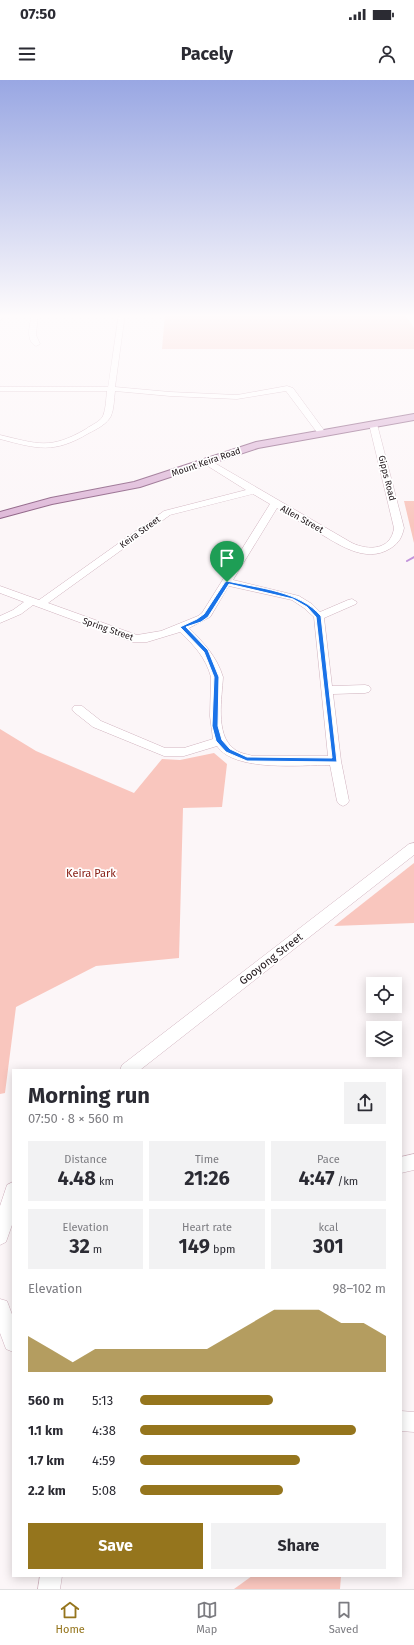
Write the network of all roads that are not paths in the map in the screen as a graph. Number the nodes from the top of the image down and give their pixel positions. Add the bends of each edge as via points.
1 (112, 384) edge
2 (111, 388) junction
3 (0, 389) edge
4 (414, 417) edge
5 (373, 424) junction
6 (322, 433) junction
7 (0, 437) edge
8 (206, 461) junction
9 (254, 491) junction
10 (274, 504) junction
11 (0, 515) edge
12 (399, 532) joint
13 (227, 582) junction
14 (0, 589) edge
15 (352, 602) dead end
16 (36, 603) junction
17 (318, 616) junction
18 (0, 620) edge
19 (182, 627) junction
20 (365, 689) dead end
21 (327, 690) junction
22 (78, 709) dead end
23 (219, 741) junction
24 (335, 761) junction
25 (343, 801) dead end
26 (414, 848) edge
27 (129, 1069) edge
28 (414, 1162) edge
29 (402, 1165) edge
30 (12, 1194) edge
31 (0, 1236) edge
32 (2, 1319) edge
33 (12, 1340) edge
34 (402, 1421) edge
35 (414, 1422) edge
36 (51, 1577) edge
37 (49, 1589) edge

1 - 2 street
2 - 3 street
2 - 6 street via 237,397 287,388
2 - 7 street via 105,419 69,442 40,447
4 - 5 main road, Mount Keira Road
5 - 6 main road, Mount Keira Road
5 - 12 street, Gipps Road
6 - 8 main road, Mount Keira Road via 256,445
8 - 9 street, Allen Street
8 - 11 main road, Mount Keira Road via 136,485 51,501
9 - 10 street, Allen Street
9 - 16 street, Keira Street via 167,513
10 - 12 street, Allen Street via 350,546 367,552 388,546
10 - 13 street, Spring Street
13 - 17 street via 295,598
13 - 19 street, Spring Street via 206,616
14 - 16 street, Spring Street
15 - 17 street
16 - 18 street, Keira Street
16 - 19 street, Spring Street via 134,639 146,639
17 - 21 street
19 - 23 street via 206,651 216,677 215,726
20 - 21 street
21 - 24 street
22 - 23 street via 97,724 164,752 184,752
23 - 24 street via 228,751 247,759
24 - 25 street
26 - 27 street, Gooyong Street
28 - 29 street
30 - 31 street
32 - 33 street
34 - 35 street
36 - 37 street

